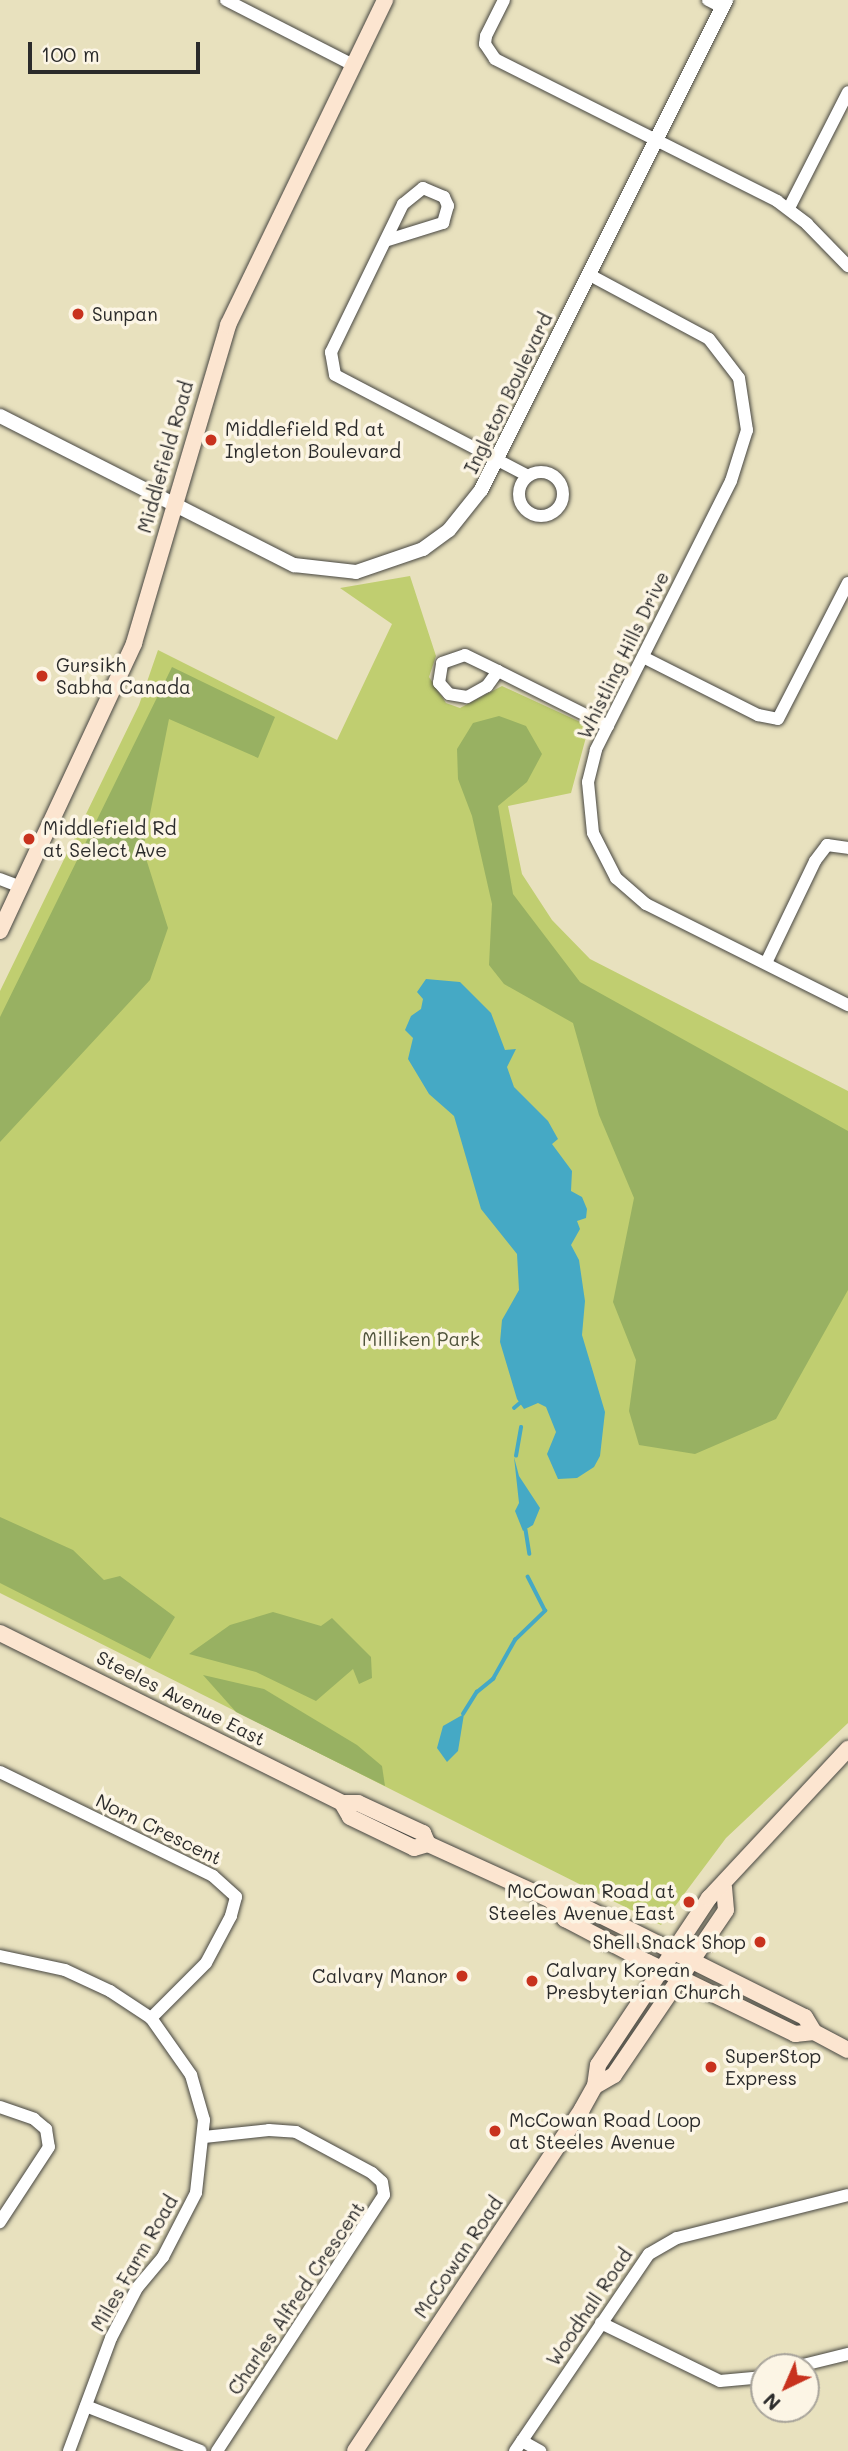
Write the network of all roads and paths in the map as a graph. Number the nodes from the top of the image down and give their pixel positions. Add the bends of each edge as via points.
1 (226, 0) edge
2 (386, 0) edge
3 (505, 0) edge
4 (708, 0) edge
5 (724, 4) edge
6 (353, 65) junction
7 (848, 92) edge
8 (656, 140) junction
9 (789, 208) junction
10 (388, 240) junction
11 (848, 266) edge
12 (588, 274) junction
13 (0, 416) edge
14 (498, 457) junction
15 (528, 476) dead end
16 (175, 505) junction
17 (848, 583) edge
18 (643, 657) junction
19 (498, 671) junction
20 (608, 726) junction
21 (848, 848) edge
22 (0, 879) edge
23 (21, 887) junction
24 (0, 931) edge
25 (766, 963) junction
26 (848, 1004) edge
27 (0, 1633) edge
28 (848, 1749) edge
29 (0, 1772) edge
30 (724, 1887) junction
31 (551, 1900) junction
32 (673, 1952) junction
33 (0, 1956) edge
34 (691, 1961) junction
35 (663, 1969) junction
36 (681, 1977) junction
37 (151, 2018) junction
38 (814, 2032) junction
39 (848, 2050) edge
40 (595, 2086) junction
41 (0, 2107) edge
42 (204, 2137) junction
43 (848, 2195) edge
44 (0, 2222) edge
45 (601, 2323) junction
46 (848, 2354) edge
47 (820, 2361) edge
48 (750, 2378) edge
49 (86, 2406) junction
50 (518, 2446) edge
51 (69, 2451) edge
52 (201, 2451) edge
53 (217, 2451) edge
54 (355, 2451) edge
55 (540, 2451) edge

1 - 6 street
2 - 6 main road, Middlefield Road
3 - 8 street via 486,36 485,44 495,59
4 - 5 street
5 - 8 street, Ingleton Boulevard
6 - 16 main road, Middlefield Road via 228,325
7 - 9 street
8 - 9 street
8 - 12 street, Ingleton Boulevard
9 - 11 street
10 - 10 street via 443,223 448,206 444,197 429,187 415,191
10 - 14 street via 331,352 330,366 335,375
12 - 14 street, Ingleton Boulevard
12 - 18 street, Whistling Hills Drive via 709,339 735,370 747,408 738,464
13 - 16 street, Ingleton Boulevard
14 - 15 street
14 - 16 street, Ingleton Boulevard via 475,500 439,539 393,563 356,572 294,565
16 - 23 main road, Middlefield Road via 134,643
17 - 18 street via 778,719 764,718
18 - 20 street, Whistling Hills Drive
19 - 19 street via 487,686 467,697 449,694 439,683 442,663 459,654
19 - 20 street
20 - 25 street, Whistling Hills Drive via 590,768 587,801 593,833 609,869 646,904
21 - 25 street via 827,845 815,860
22 - 23 street
23 - 24 main road, Middlefield Road
25 - 26 street, Whistling Hills Drive
27 - 31 main road, Steeles Avenue East via 342,1802 358,1803 422,1833 428,1844
28 - 30 main road, McCowan Road via 777,1822
29 - 37 street, Norn Crescent via 213,1876 236,1897 205,1964 173,2001
30 - 32 main road, McCowan Road via 709,1898
30 - 34 main road, McCowan Road via 726,1910
31 - 32 main road, Steeles Avenue East via 574,1902
31 - 35 main road, Steeles Avenue East via 565,1919
32 - 34 main road, Steeles Avenue East
32 - 35 main road, McCowan Road
33 - 37 street, Miles Farm Road via 65,1970 110,1991
34 - 36 main road, McCowan Road
34 - 38 main road, Steeles Avenue East via 805,2017
35 - 36 main road, Steeles Avenue East
35 - 40 main road, McCowan Road via 598,2065
36 - 38 main road, Steeles Avenue East via 795,2034
36 - 40 main road, McCowan Road via 614,2075
37 - 42 street, Miles Farm Road via 191,2075
38 - 39 main road, Steeles Avenue East
40 - 54 main road, McCowan Road
41 - 44 street via 34,2119 46,2129 50,2147
42 - 49 street, Miles Farm Road via 201,2178 193,2201 163,2257 137,2288 118,2324
42 - 53 street, Charles Alfred Crescent via 269,2130 296,2133 372,2173 382,2182 384,2194
43 - 45 street, Woodhall Road via 663,2244 644,2260
45 - 48 street via 720,2381
45 - 50 street, Woodhall Road
46 - 47 street
49 - 51 street, Miles Farm Road
49 - 52 street
50 - 55 street

